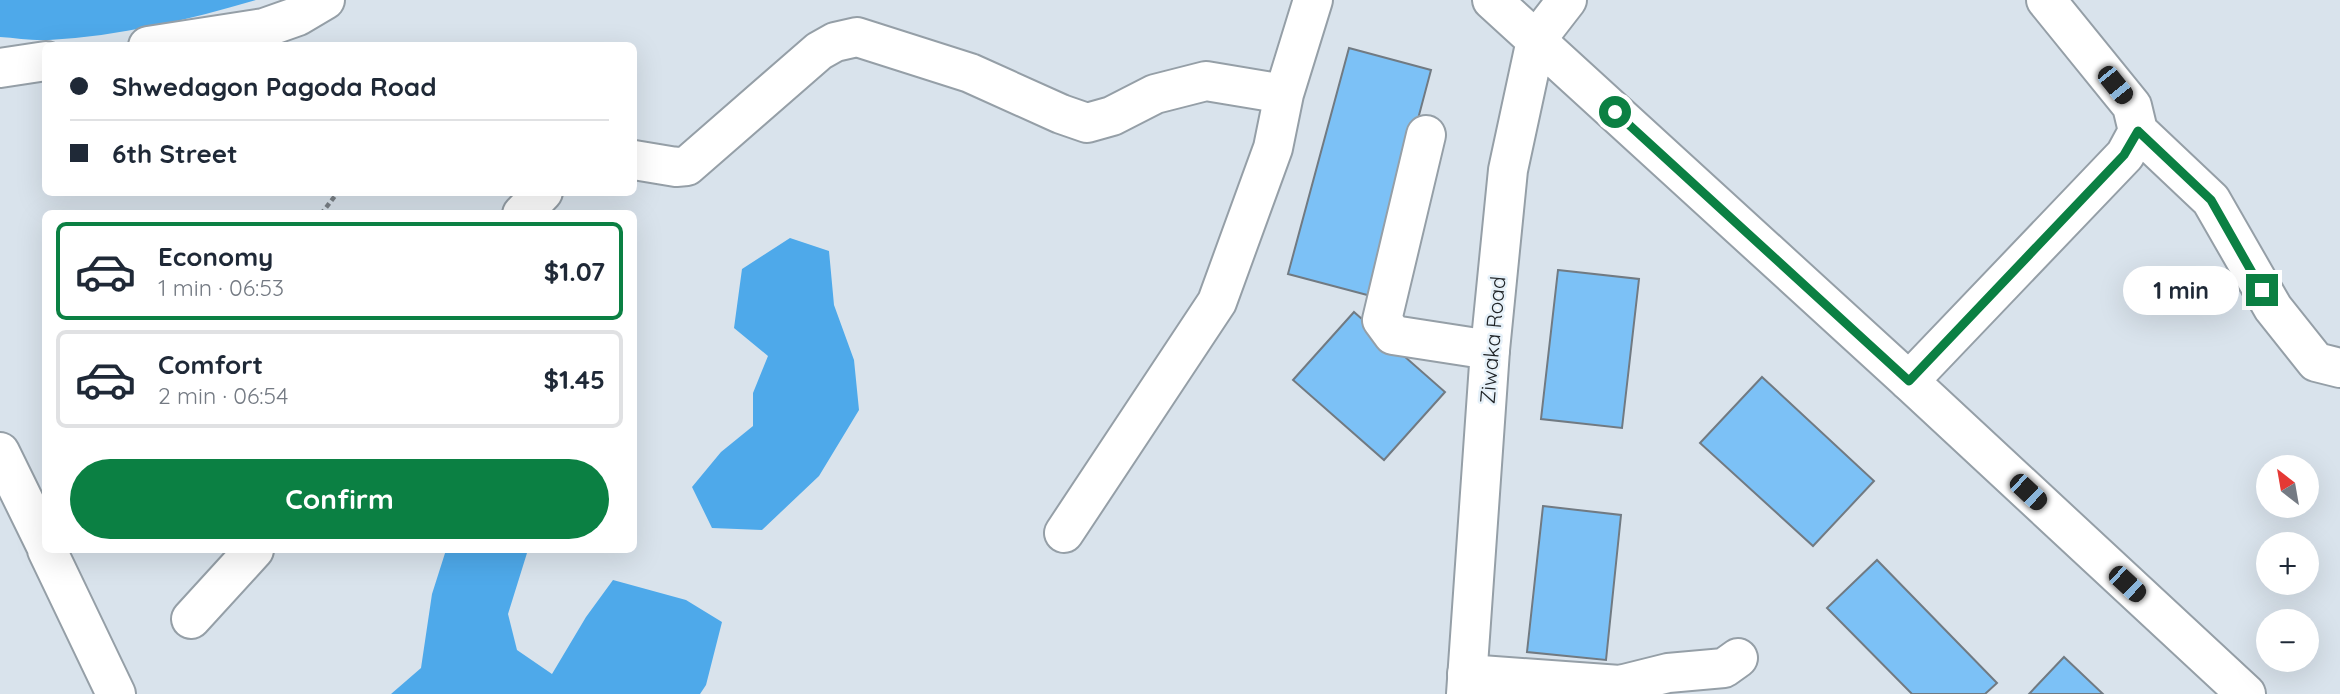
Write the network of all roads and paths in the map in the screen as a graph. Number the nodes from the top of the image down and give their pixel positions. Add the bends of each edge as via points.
1 (325, 0) edge
2 (1313, 0) edge
3 (1492, 0) edge
4 (1567, 0) edge
5 (2046, 0) edge
6 (1536, 40) junction
7 (174, 42) edge
8 (42, 62) edge
9 (0, 68) edge
10 (1284, 94) junction
11 (2138, 131) junction
12 (1426, 135) dead end
13 (637, 160) edge
14 (335, 196) edge
15 (540, 196) edge
16 (324, 210) edge
17 (526, 210) edge
18 (1490, 350) junction
19 (2340, 368) edge
20 (1909, 381) junction
21 (0, 452) edge
22 (1064, 533) dead end
23 (42, 540) edge
24 (48, 553) edge
25 (251, 553) edge
26 (191, 619) dead end
27 (1738, 658) dead end
28 (1466, 684) edge
29 (116, 694) edge
30 (2246, 694) edge

1 - 7 street via 264,28
2 - 10 street
3 - 6 street
4 - 6 street, Ziwaka Road
5 - 11 street via 2132,106
6 - 18 street, Ziwaka Road via 1507,170
6 - 20 street
8 - 9 street
10 - 13 street via 1206,81 1155,94 1087,123 970,73 857,37 819,51 687,166
10 - 22 street via 1273,148 1217,302
11 - 19 street via 2211,200 2273,308 2316,362
11 - 20 street via 2124,155
12 - 18 street via 1382,320 1394,335
14 - 16 path
15 - 17 street
18 - 28 street, Ziwaka Road
20 - 30 street
21 - 23 street
24 - 29 street
25 - 26 street
27 - 28 street via 1724,668 1668,673 1620,685

